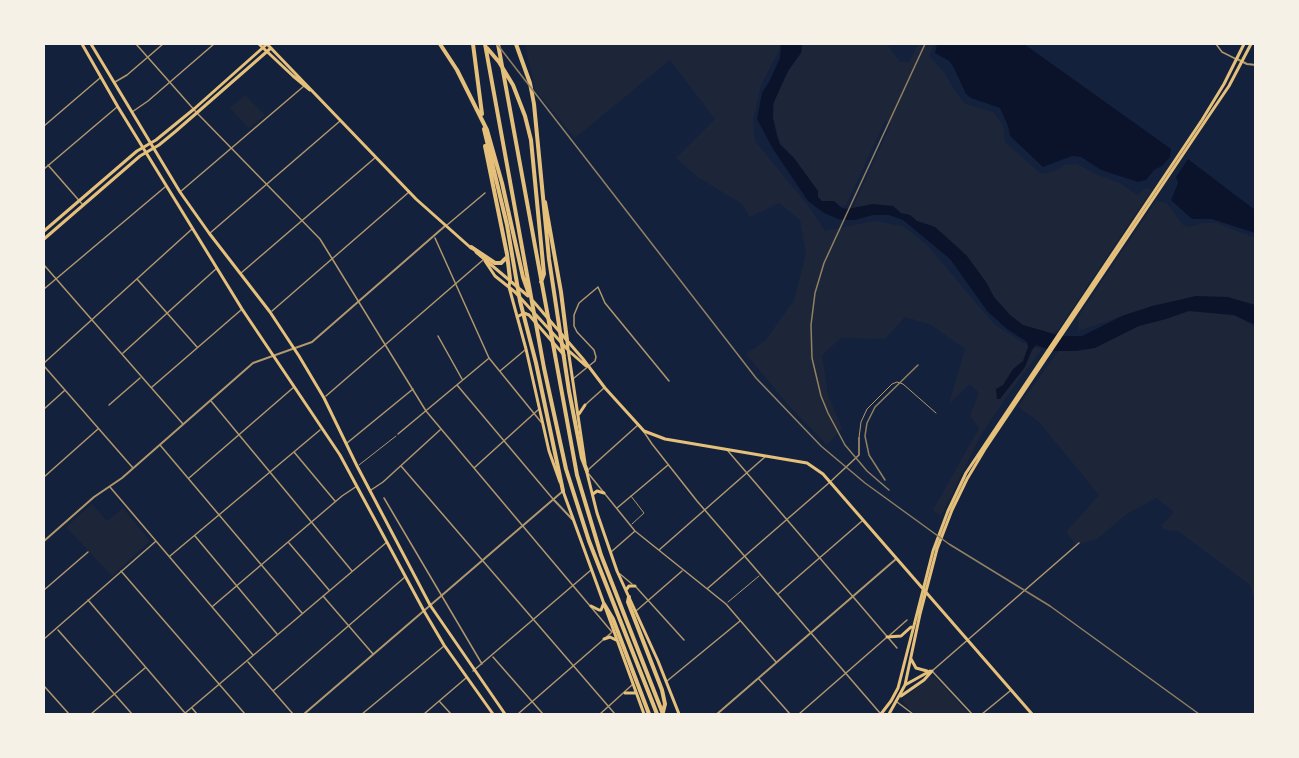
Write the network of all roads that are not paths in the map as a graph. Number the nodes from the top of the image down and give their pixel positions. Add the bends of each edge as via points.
1 (81, 44) edge
2 (91, 44) edge
3 (136, 44) edge
4 (163, 44) edge
5 (214, 44) edge
6 (259, 44) edge
7 (267, 44) edge
8 (440, 44) edge
9 (473, 44) edge
10 (484, 44) edge
11 (498, 44) edge
12 (516, 44) edge
13 (1216, 44) edge
14 (1244, 44) edge
15 (1251, 44) edge
16 (263, 47) junction
17 (269, 50) junction
18 (148, 57) junction
19 (1237, 59) junction
20 (1242, 62) junction
21 (1256, 65) edge
22 (101, 77) junction
23 (229, 78) junction
24 (170, 82) junction
25 (233, 82) junction
26 (114, 83) junction
27 (305, 84) junction
28 (117, 107) junction
29 (194, 109) junction
30 (131, 113) junction
31 (197, 113) junction
32 (341, 120) junction
33 (1203, 121) junction
34 (44, 126) edge
35 (484, 129) junction
36 (150, 143) junction
37 (142, 148) junction
38 (231, 148) junction
39 (154, 149) junction
40 (146, 153) junction
41 (376, 156) junction
42 (48, 165) junction
43 (44, 170) edge
44 (540, 178) junction
45 (266, 185) junction
46 (166, 186) junction
47 (180, 192) junction
48 (410, 192) junction
49 (485, 193) dead end
50 (80, 201) junction
51 (83, 205) junction
52 (302, 221) junction
53 (445, 226) junction
54 (193, 228) junction
55 (44, 231) edge
56 (209, 233) junction
57 (434, 237) junction
58 (44, 239) edge
59 (471, 247) junction
60 (507, 254) junction
61 (332, 259) junction
62 (484, 259) junction
63 (44, 265) edge
64 (218, 267) junction
65 (241, 273) junction
66 (56, 279) junction
67 (137, 279) junction
68 (510, 279) junction
69 (540, 283) junction
70 (456, 284) junction
71 (508, 287) junction
72 (44, 289) edge
73 (515, 292) junction
74 (525, 292) junction
75 (512, 298) junction
76 (358, 302) junction
77 (533, 306) junction
78 (242, 309) junction
79 (270, 312) junction
80 (167, 313) junction
81 (517, 317) junction
82 (93, 320) junction
83 (438, 336) dead end
84 (567, 340) junction
85 (386, 345) junction
86 (197, 348) junction
87 (294, 348) junction
88 (526, 349) junction
89 (569, 351) junction
90 (121, 354) junction
91 (273, 355) junction
92 (489, 358) junction
93 (570, 360) junction
94 (44, 365) edge
95 (588, 367) junction
96 (500, 371) junction
97 (141, 377) junction
98 (463, 380) junction
99 (573, 380) junction
100 (669, 381) dead end
101 (457, 385) junction
102 (295, 387) junction
103 (151, 388) junction
104 (414, 388) junction
105 (605, 388) junction
106 (65, 390) junction
107 (324, 398) junction
108 (210, 400) junction
109 (109, 405) dead end
110 (585, 405) junction
111 (577, 406) junction
112 (540, 408) junction
113 (44, 409) edge
114 (426, 411) junction
115 (936, 413) dead end
116 (534, 414) junction
117 (578, 416) junction
118 (183, 424) junction
119 (638, 425) junction
120 (544, 426) junction
121 (323, 428) junction
122 (99, 429) junction
123 (440, 430) junction
124 (644, 431) junction
125 (240, 435) junction
126 (398, 435) joint
127 (859, 438) joint
128 (505, 441) junction
129 (346, 444) junction
130 (160, 445) junction
131 (726, 449) junction
132 (294, 452) junction
133 (767, 456) junction
134 (669, 464) junction
135 (357, 466) junction
136 (401, 466) junction
137 (473, 468) junction
138 (133, 469) junction
139 (587, 471) junction
140 (269, 472) junction
141 (746, 473) junction
142 (44, 477) edge
143 (189, 479) junction
144 (830, 482) junction
145 (358, 486) junction
146 (110, 487) junction
147 (369, 490) junction
148 (563, 490) junction
149 (604, 493) junction
150 (592, 495) junction
151 (631, 496) junction
152 (384, 498) dead end
153 (554, 500) junction
154 (336, 501) junction
155 (617, 509) junction
156 (704, 510) junction
157 (219, 514) junction
158 (396, 518) junction
159 (573, 520) junction
160 (786, 520) junction
161 (863, 520) junction
162 (390, 521) junction
163 (312, 522) junction
164 (631, 525) junction
165 (523, 526) junction
166 (635, 531) junction
167 (194, 535) junction
168 (44, 541) edge
169 (156, 541) junction
170 (288, 542) junction
171 (387, 542) junction
172 (1079, 543) dead end
173 (659, 550) junction
174 (88, 552) dead end
175 (611, 553) junction
176 (745, 556) junction
177 (170, 557) junction
178 (820, 558) junction
179 (896, 559) junction
180 (483, 560) junction
181 (261, 565) junction
182 (592, 569) junction
183 (683, 570) junction
184 (121, 571) junction
185 (352, 571) junction
186 (617, 571) junction
187 (760, 574) junction
188 (406, 577) junction
189 (574, 585) junction
190 (236, 586) junction
191 (635, 586) junction
192 (707, 589) junction
193 (44, 590) edge
194 (626, 590) junction
195 (329, 591) junction
196 (778, 594) junction
197 (323, 596) junction
198 (440, 596) junction
199 (629, 597) junction
200 (852, 597) junction
201 (88, 600) junction
202 (649, 601) junction
203 (604, 604) junction
204 (726, 604) junction
205 (430, 605) junction
206 (591, 606) junction
207 (212, 607) junction
208 (424, 611) junction
209 (636, 612) junction
210 (302, 613) junction
211 (918, 613) junction
212 (533, 620) junction
213 (907, 620) dead end
214 (740, 621) junction
215 (914, 623) junction
216 (348, 625) junction
217 (57, 628) junction
218 (612, 631) junction
219 (811, 633) junction
220 (277, 634) junction
221 (887, 637) junction
222 (44, 639) edge
223 (604, 639) junction
224 (616, 640) junction
225 (684, 640) dead end
226 (966, 641) junction
227 (444, 645) junction
228 (897, 648) dead end
229 (373, 654) junction
230 (254, 655) junction
231 (492, 656) junction
232 (911, 659) junction
233 (247, 661) junction
234 (777, 663) junction
235 (482, 664) junction
236 (573, 666) junction
237 (146, 667) junction
238 (473, 671) junction
239 (932, 671) junction
240 (846, 674) junction
241 (902, 676) junction
242 (467, 678) junction
243 (759, 678) junction
244 (667, 681) junction
245 (219, 685) junction
246 (633, 685) junction
247 (905, 685) junction
248 (918, 685) junction
249 (44, 686) edge
250 (898, 688) junction
251 (1011, 690) junction
252 (273, 691) junction
253 (625, 693) junction
254 (114, 694) junction
255 (636, 694) junction
256 (900, 697) junction
257 (440, 701) junction
258 (532, 702) junction
259 (897, 702) junction
260 (609, 707) junction
261 (192, 708) junction
262 (519, 713) edge
263 (663, 713) edge
264 (69, 714) edge
265 (91, 714) edge
266 (132, 714) edge
267 (185, 714) edge
268 (198, 714) edge
269 (245, 714) edge
270 (293, 714) edge
271 (307, 714) edge
272 (362, 714) edge
273 (424, 714) edge
274 (451, 714) edge
275 (494, 714) edge
276 (505, 714) edge
277 (543, 714) edge
278 (600, 714) edge
279 (615, 714) edge
280 (644, 714) edge
281 (649, 714) edge
282 (657, 714) edge
283 (679, 714) edge
284 (717, 714) edge
285 (790, 714) edge
286 (799, 714) edge
287 (881, 714) edge
288 (889, 714) edge
289 (913, 714) edge
290 (972, 714) edge
291 (982, 714) edge
292 (1032, 714) edge

1 - 22 main road
2 - 26 main road
3 - 18 street
4 - 18 street
5 - 24 street
6 - 16 main road
7 - 16 main road
7 - 17 main road
8 - 77 highway via 472,97 489,136
9 - 35 highway
10 - 69 highway via 510,78 527,124 544,274
10 - 77 highway
11 - 69 highway
12 - 44 highway via 530,83
13 - 19 street via 1222,52
14 - 19 main road
15 - 20 main road
16 - 17 main road
16 - 23 main road
17 - 25 main road
17 - 27 main road
18 - 24 street
18 - 26 street
19 - 20 street
19 - 33 main road
20 - 21 street
20 - 33 main road
22 - 28 main road
22 - 34 street
23 - 25 main road
23 - 29 main road
24 - 29 street
24 - 30 street
25 - 31 main road
26 - 30 main road
27 - 32 main road
27 - 38 street
28 - 37 main road
28 - 42 street
29 - 31 street
29 - 36 main road
30 - 36 main road
31 - 38 street
31 - 39 main road
32 - 41 main road
32 - 45 street
33 - 211 main road via 967,479 941,537
35 - 60 highway
35 - 148 highway
36 - 37 main road
36 - 39 main road
37 - 40 main road
37 - 50 main road
38 - 45 street
38 - 47 street
39 - 40 main road
39 - 47 main road
40 - 46 main road
40 - 51 main road
41 - 48 main road
41 - 52 street
42 - 43 street
42 - 50 street
44 - 84 highway
44 - 139 highway via 569,391
45 - 52 street
45 - 56 street
46 - 54 main road
46 - 66 street
47 - 56 main road
48 - 53 main road
48 - 61 street
49 - 53 street
50 - 51 street
50 - 55 main road
51 - 58 main road
52 - 61 street
52 - 65 street
53 - 57 street
53 - 59 main road
54 - 64 main road
54 - 67 street
56 - 65 main road
57 - 70 street
57 - 76 street
59 - 60 highway via 495,263 503,262
59 - 62 main road
60 - 68 highway
61 - 76 street
61 - 79 street
62 - 68 main road
62 - 70 street
62 - 71 main road
63 - 66 street
64 - 78 main road
64 - 80 street
65 - 79 main road
66 - 72 street
66 - 82 street
67 - 80 street
67 - 82 street
68 - 71 main road
68 - 74 main road
69 - 263 highway via 571,448 589,518
70 - 85 street
70 - 92 street
71 - 73 main road
71 - 75 main road
73 - 74 main road
73 - 75 main road
73 - 89 main road
74 - 84 main road
75 - 81 main road
76 - 85 street
76 - 87 street via 312,342
77 - 282 highway via 558,435 576,500
78 - 86 street
78 - 91 main road
79 - 87 main road
80 - 86 street
80 - 90 street
81 - 88 main road
81 - 93 main road via 530,315
82 - 90 street
82 - 94 street
83 - 98 street
84 - 89 main road
84 - 95 main road
85 - 104 street
85 - 107 street
86 - 103 street
87 - 91 street
87 - 107 main road
88 - 96 street
88 - 112 main road
89 - 93 main road
89 - 95 main road
90 - 97 street
91 - 102 main road
91 - 108 street via 254,363
92 - 96 street
92 - 98 street
93 - 99 main road
94 - 106 street
95 - 99 street
95 - 100 street via 596,354 577,332 574,315 579,303 598,287 607,306
95 - 105 main road
96 - 116 street
97 - 103 street
97 - 109 street
98 - 101 street
99 - 111 main road
101 - 114 street
101 - 128 street
102 - 121 main road
102 - 125 street
103 - 118 street
104 - 114 street
104 - 129 street
105 - 110 street
105 - 119 main road
106 - 113 street
106 - 122 street
107 - 129 main road
108 - 118 street
108 - 125 street
110 - 111 main road
110 - 117 main road
111 - 117 main road
112 - 116 street
112 - 120 main road
114 - 123 street
114 - 126 street
115 - 127 lane via 897,382 867,409
116 - 120 street
116 - 128 street
117 - 139 main road
118 - 130 street
119 - 124 main road
119 - 139 street
120 - 148 main road
121 - 132 street
121 - 145 main road
122 - 138 street
122 - 142 street
123 - 136 street
123 - 137 street
124 - 131 main road via 664,439
124 - 134 street
125 - 140 street
125 - 143 street
126 - 135 lane
127 - 144 street via 858,455
128 - 137 street
128 - 153 street
129 - 135 main road
130 - 138 street
130 - 143 street
131 - 133 main road
131 - 141 street
132 - 140 street
132 - 154 street
133 - 141 street
133 - 144 main road via 807,463
134 - 151 street
134 - 156 street
135 - 147 main road
136 - 147 street
136 - 180 street
137 - 165 street
138 - 146 street
139 - 149 street
139 - 150 main road
140 - 157 street
140 - 163 street
141 - 156 street
141 - 160 street
143 - 157 street
144 - 160 street
144 - 161 main road
145 - 154 street
145 - 171 main road
146 - 168 street
146 - 169 street
147 - 162 main road
148 - 153 street
148 - 159 main road
149 - 150 main road via 597,490
149 - 155 street
150 - 175 main road
151 - 155 street
151 - 164 lane via 644,513
152 - 158 street
153 - 159 street
153 - 165 street
154 - 163 street
155 - 164 street
156 - 173 street
156 - 176 street
157 - 167 street
157 - 181 street
158 - 162 street
158 - 198 street
159 - 182 main road
160 - 176 street
160 - 178 street
161 - 178 street
161 - 179 main road
162 - 205 main road
163 - 170 street
163 - 185 street
164 - 166 street
165 - 180 street
165 - 189 street
166 - 173 street
166 - 175 street
167 - 177 street
167 - 190 street
169 - 177 street
169 - 184 street
170 - 181 street
170 - 195 street
171 - 185 street
171 - 188 main road
172 - 226 street
173 - 183 street
174 - 193 street
175 - 186 main road
176 - 187 street
176 - 192 street
177 - 207 street
178 - 196 street
178 - 200 street
179 - 200 street
179 - 226 main road
180 - 198 street
180 - 212 street
181 - 190 street
181 - 210 street
182 - 189 street
182 - 203 main road
183 - 192 street
183 - 202 street
184 - 201 street
184 - 245 street
185 - 195 street
186 - 191 street
186 - 194 main road
187 - 196 street
187 - 204 lane
188 - 208 main road
188 - 216 street
189 - 206 street
189 - 212 street
190 - 207 street
190 - 220 street
191 - 194 main road
191 - 202 street
192 - 204 street
194 - 199 main road
195 - 197 street
196 - 219 street
197 - 210 street
197 - 216 street
198 - 205 street
198 - 235 street
199 - 209 main road
199 - 263 highway via 662,690
200 - 219 street
200 - 221 street
201 - 217 street
201 - 237 street
202 - 209 street
202 - 225 street
203 - 206 main road via 601,610
203 - 218 main road
203 - 281 highway
204 - 214 street
205 - 208 street
205 - 238 main road
206 - 218 street
207 - 230 street
208 - 227 main road
208 - 229 street
209 - 244 main road
210 - 220 street
211 - 215 main road
211 - 232 main road
212 - 231 street
212 - 236 street
213 - 221 street
214 - 234 street
214 - 244 street
215 - 221 main road via 905,634
215 - 241 main road
216 - 229 street
216 - 252 street
217 - 222 street
217 - 254 street
218 - 223 street
218 - 224 main road
219 - 234 street
219 - 240 street
220 - 230 street
221 - 228 street
221 - 240 street
223 - 224 main road
223 - 236 street
224 - 246 main road
226 - 239 street
226 - 251 main road
227 - 242 main road
227 - 272 street
229 - 271 street
230 - 233 street
231 - 235 street
231 - 258 street
232 - 239 main road via 919,670
232 - 247 main road
233 - 245 street
233 - 252 street
234 - 243 street
235 - 238 street
236 - 258 street
236 - 260 street
237 - 254 street
237 - 267 street
238 - 276 main road
239 - 247 main road
239 - 248 main road
239 - 290 street
240 - 286 street
240 - 287 street
241 - 247 main road
241 - 250 main road
242 - 257 street
242 - 275 main road
243 - 284 street
243 - 285 street
244 - 283 main road
245 - 261 street
245 - 269 street
246 - 253 street
246 - 255 main road
247 - 248 main road
247 - 250 main road
247 - 256 main road
248 - 256 main road
249 - 264 street
250 - 287 main road
251 - 291 street
251 - 292 main road
252 - 270 street
253 - 255 main road
253 - 260 street
254 - 265 street
254 - 266 street
255 - 280 main road
256 - 259 main road
257 - 273 street
257 - 274 street
258 - 262 street
258 - 277 street
259 - 288 main road
259 - 289 street
260 - 278 street
260 - 279 street
261 - 267 street
261 - 268 street

